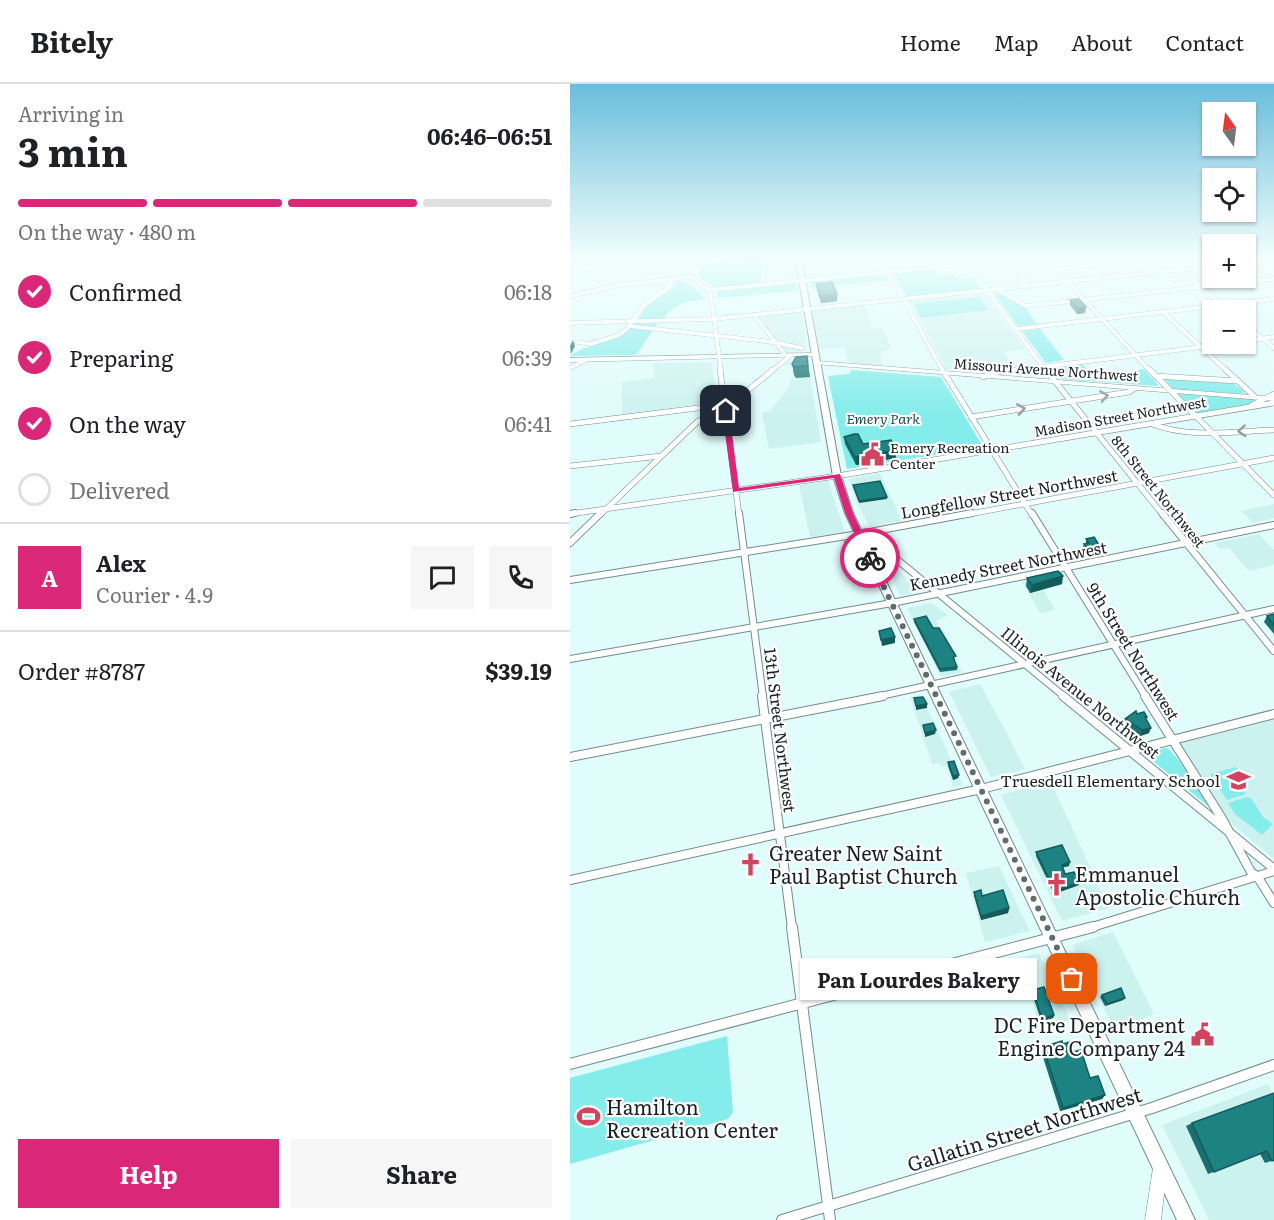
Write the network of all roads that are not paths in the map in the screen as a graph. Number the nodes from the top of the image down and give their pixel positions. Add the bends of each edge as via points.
1 (641, 310) edge
2 (713, 310) edge
3 (807, 310) joint
4 (909, 310) edge
5 (1002, 310) edge
6 (1094, 310) edge
7 (1180, 310) edge
8 (1163, 312) junction
9 (754, 315) junction
10 (1102, 319) junction
11 (714, 320) junction
12 (570, 323) edge
13 (630, 324) junction
14 (1016, 329) junction
15 (1256, 333) edge
16 (716, 335) junction
17 (1274, 337) edge
18 (1263, 339) junction
19 (1256, 340) edge
20 (577, 342) dead end
21 (776, 343) junction
22 (1201, 347) junction
23 (802, 348) dead end
24 (1274, 348) edge
25 (815, 354) junction
26 (787, 355) junction
27 (1136, 355) junction
28 (719, 357) junction
29 (570, 361) edge
30 (584, 361) junction
31 (817, 363) junction
32 (1043, 366) junction
33 (570, 368) edge
34 (944, 373) junction
35 (983, 376) junction
36 (1155, 376) junction
37 (1238, 381) junction
38 (1055, 382) junction
39 (1135, 388) junction
40 (1169, 391) junction
41 (1258, 397) junction
42 (1274, 399) edge
43 (1071, 401) junction
44 (725, 405) junction
45 (1246, 407) junction
46 (689, 409) junction
47 (705, 416) junction
48 (1195, 416) junction
49 (971, 417) junction
50 (1150, 423) junction
51 (570, 424) edge
52 (1274, 429) edge
53 (1096, 432) junction
54 (1211, 432) junction
55 (992, 450) junction
56 (661, 456) junction
57 (1274, 458) edge
58 (1243, 464) junction
59 (570, 466) edge
60 (837, 476) junction
61 (1137, 483) junction
62 (736, 490) junction
63 (1274, 495) edge
64 (1025, 504) junction
65 (605, 509) junction
66 (570, 514) edge
67 (1274, 525) edge
68 (884, 530) junction
69 (859, 534) junction
70 (570, 543) edge
71 (1186, 543) junction
72 (864, 546) junction
73 (744, 553) junction
74 (889, 553) junction
75 (1065, 568) junction
76 (570, 580) edge
77 (938, 594) junction
78 (892, 603) junction
79 (1274, 609) edge
80 (1245, 615) junction
81 (753, 627) junction
82 (1114, 645) junction
83 (1274, 651) edge
84 (570, 659) edge
85 (1025, 665) junction
86 (932, 686) junction
87 (1274, 714) edge
88 (765, 719) junction
89 (1173, 740) junction
90 (1130, 751) junction
91 (570, 757) edge
92 (981, 789) junction
93 (1229, 832) junction
94 (779, 833) junction
95 (1274, 870) edge
96 (1257, 876) junction
97 (570, 880) edge
98 (1274, 903) edge
99 (1053, 939) junction
100 (801, 1004) junction
101 (570, 1064) edge
102 (1274, 1065) edge
103 (1136, 1113) junction
104 (1161, 1165) junction
105 (828, 1206) junction
106 (1179, 1215) edge
107 (782, 1220) edge
108 (830, 1220) edge
109 (1152, 1220) edge

1 - 13 street
2 - 11 street, 13th Street Northwest
3 - 9 street
3 - 25 highway
4 - 34 street, 9th Street Northwest
5 - 14 street, 8th Street Northwest
6 - 10 street
7 - 8 street
8 - 10 street
8 - 22 street
9 - 11 street
9 - 21 street
10 - 14 street
10 - 27 street
11 - 13 street
11 - 16 street, 13th Street Northwest
12 - 13 street
13 - 16 street
13 - 20 street via 607,340
14 - 32 street, 8th Street Northwest
15 - 18 street
16 - 21 street
16 - 28 street, 13th Street Northwest
17 - 18 street
18 - 19 street
18 - 24 street
21 - 23 street
21 - 26 street
22 - 27 street
22 - 37 street
25 - 26 main road
25 - 31 highway
26 - 28 main road
26 - 44 street via 738,399
27 - 32 street
27 - 36 street
28 - 30 main road
28 - 44 street, 13th Street Northwest
29 - 30 main road
30 - 33 street
31 - 34 main road, Missouri Avenue Northwest
31 - 60 highway
32 - 35 street
32 - 38 street, 8th Street Northwest
34 - 35 main road, Missouri Avenue Northwest
34 - 49 street, 9th Street Northwest
35 - 38 main road, Missouri Avenue Northwest
36 - 37 street
36 - 40 street
37 - 41 street
38 - 39 main road, Missouri Avenue Northwest
38 - 43 street, 8th Street Northwest
39 - 40 main road, Missouri Avenue Northwest
43 -> 39 street
40 - 41 main road, Missouri Avenue Northwest
40 - 48 street
41 - 42 main road, Missouri Avenue Northwest
41 - 45 street, Madison Street Northwest via 1255,404
42 - 45 street, Madison Street Northwest
49 -> 43 street
43 - 53 street, 8th Street Northwest
44 - 46 street
44 - 47 street
44 - 62 street, 13th Street Northwest
45 - 48 street, Madison Street Northwest
46 - 47 street
46 - 51 street
47 - 56 street
48 - 50 street, Madison Street Northwest
48 - 54 street
49 - 55 street, 9th Street Northwest
50 - 53 street, Madison Street Northwest
50 - 54 street via 1168,429
52 -> 54 street
53 - 55 street, Madison Street Northwest
53 - 61 street, 8th Street Northwest
54 - 58 street
55 - 60 street, Madison Street Northwest
55 - 64 street, 9th Street Northwest
56 - 59 street
56 - 65 street
57 - 58 street, Longfellow Street Northwest
58 - 61 street, Longfellow Street Northwest
58 - 63 street
60 - 62 street, Madison Street Northwest
60 - 69 highway
61 - 64 street, Longfellow Street Northwest
61 - 71 street, 8th Street Northwest
62 - 65 street, Madison Street Northwest
62 - 73 street, 13th Street Northwest
64 - 68 street, Longfellow Street Northwest
64 - 75 street, 9th Street Northwest
65 - 66 street, Madison Street Northwest
65 - 70 street
67 - 71 street, Kennedy Street Northwest
68 - 69 street, Longfellow Street Northwest
68 - 74 street via 880,540
69 - 72 highway
69 - 73 street, Longfellow Street Northwest
71 - 75 street, Kennedy Street Northwest
71 - 80 street, 8th Street Northwest
72 - 74 street, Illinois Avenue Northwest
72 - 78 highway
73 - 76 street, Longfellow Street Northwest
73 - 81 street, 13th Street Northwest
74 - 77 street, Illinois Avenue Northwest
75 - 77 street, Kennedy Street Northwest
75 - 82 street, 9th Street Northwest
77 - 78 street, Kennedy Street Northwest
77 - 85 street, Illinois Avenue Northwest
78 - 81 street, Kennedy Street Northwest
78 - 86 highway
79 - 80 street
80 - 82 street
80 - 83 street, 8th Street Northwest
81 - 84 street, Kennedy Street Northwest
81 - 88 street, 13th Street Northwest
82 - 85 street
82 - 89 street, 9th Street Northwest
85 - 86 street
85 - 90 street, Illinois Avenue Northwest
86 - 88 street
86 - 92 highway
87 - 89 street
88 - 91 street
88 - 94 street, 13th Street Northwest
89 - 90 street
89 - 93 street, 9th Street Northwest
90 - 92 street
90 - 93 street, Illinois Avenue Northwest
92 - 94 street
92 - 99 highway
93 - 95 street, Illinois Avenue Northwest
93 - 96 street, 9th Street Northwest
94 - 97 street
94 - 100 street, 13th Street Northwest
95 - 96 street
96 - 98 street, 9th Street Northwest
96 - 99 street
99 - 100 street
99 - 103 highway
100 - 101 street
100 - 105 street, 13th Street Northwest
102 - 103 street, Gallatin Street Northwest
103 - 104 highway
103 - 105 street, Gallatin Street Northwest
104 - 106 highway
104 - 109 main road
105 - 107 street, Gallatin Street Northwest
105 - 108 street, 13th Street Northwest

